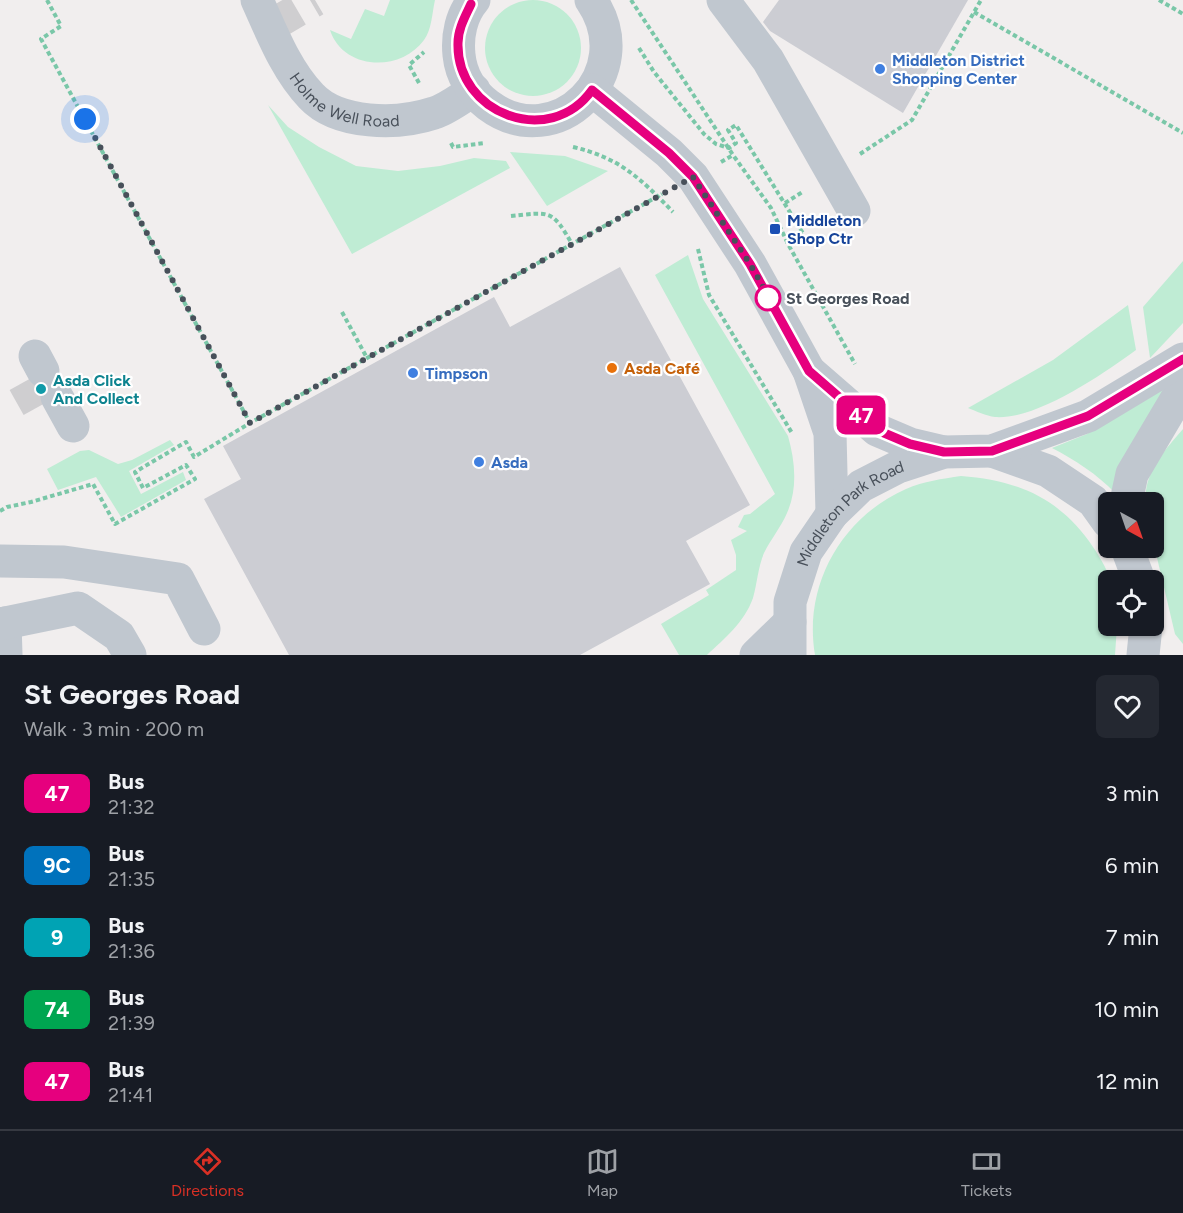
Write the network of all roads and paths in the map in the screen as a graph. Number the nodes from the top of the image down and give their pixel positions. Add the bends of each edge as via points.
1 (47, 0) edge
2 (257, 0) edge
3 (474, 0) edge
4 (630, 0) edge
5 (723, 0) edge
6 (981, 0) edge
7 (1159, 0) edge
8 (596, 1) edge
9 (974, 12) junction
10 (1183, 14) edge
11 (636, 18) dead end
12 (636, 43) dead end
13 (429, 47) dead end
14 (474, 90) junction
15 (592, 90) junction
16 (435, 113) junction
17 (1183, 133) edge
18 (488, 143) dead end
19 (571, 146) dead end
20 (729, 148) junction
21 (733, 155) junction
22 (832, 172) junction
23 (693, 177) junction
24 (658, 196) junction
25 (785, 203) junction
26 (854, 211) dead end
27 (511, 216) dead end
28 (679, 218) dead end
29 (696, 243) dead end
30 (572, 244) junction
31 (788, 244) junction
32 (342, 312) dead end
33 (367, 358) junction
34 (1183, 358) edge
35 (809, 371) junction
36 (860, 374) dead end
37 (36, 380) tunnel mouth
38 (1183, 388) edge
39 (250, 423) junction
40 (64, 431) dead end
41 (797, 442) dead end
42 (992, 451) junction
43 (944, 452) junction
44 (1128, 492) edge
45 (1098, 508) edge
46 (0, 511) edge
47 (832, 514) junction
48 (0, 561) edge
49 (790, 622) junction
50 (2, 623) edge
51 (204, 629) dead end
52 (6, 655) edge
53 (130, 655) edge
54 (756, 655) edge
55 (790, 655) edge

1 - 39 path via 61,26 41,39
2 - 16 street, Holme Well Road via 286,61 312,98 359,120 392,121
3 - 14 street via 462,23 458,43 460,63
4 - 11 path
4 - 20 path
5 - 22 street via 768,60
6 - 9 path
7 - 10 path
8 - 15 street via 608,48 605,66
9 - 17 path
9 - 22 path via 912,120
12 - 20 path via 704,134
13 - 16 path via 409,65
14 - 15 street via 496,111 515,119 536,120 573,109
14 - 16 street, Holme Well Road
15 - 23 street
16 - 18 path via 453,147
19 - 24 path via 615,160
20 - 21 path
20 - 25 path via 736,143 728,130 736,125
21 - 23 path
21 - 31 path via 771,208
22 - 25 path
22 - 26 street
23 - 24 path
23 - 35 street via 750,264
24 - 28 path
24 - 30 path
25 - 31 path via 804,235
27 - 30 path via 541,213 558,219
29 - 41 path via 709,295
30 - 33 path
31 - 36 path
32 - 33 path
33 - 39 path
34 - 42 street, Middleton Park Road via 1088,416
35 - 43 street via 877,430 910,444
35 - 47 street via 830,433
37 - 40 street
38 - 44 street via 1132,474
39 - 46 path via 195,456 186,442 135,472 143,488 186,465 195,479 116,524 93,484
42 - 43 street, Middleton Park Road
42 - 45 street, Middleton Park Road via 1048,471
43 - 47 street, Middleton Park Road via 898,467 861,486
47 - 49 street, Middleton Park Road via 806,552 790,602
48 - 51 street via 64,562 178,579
49 - 54 street
49 - 55 street, Middleton Park Road
50 - 52 street
50 - 53 street via 78,608 119,636

